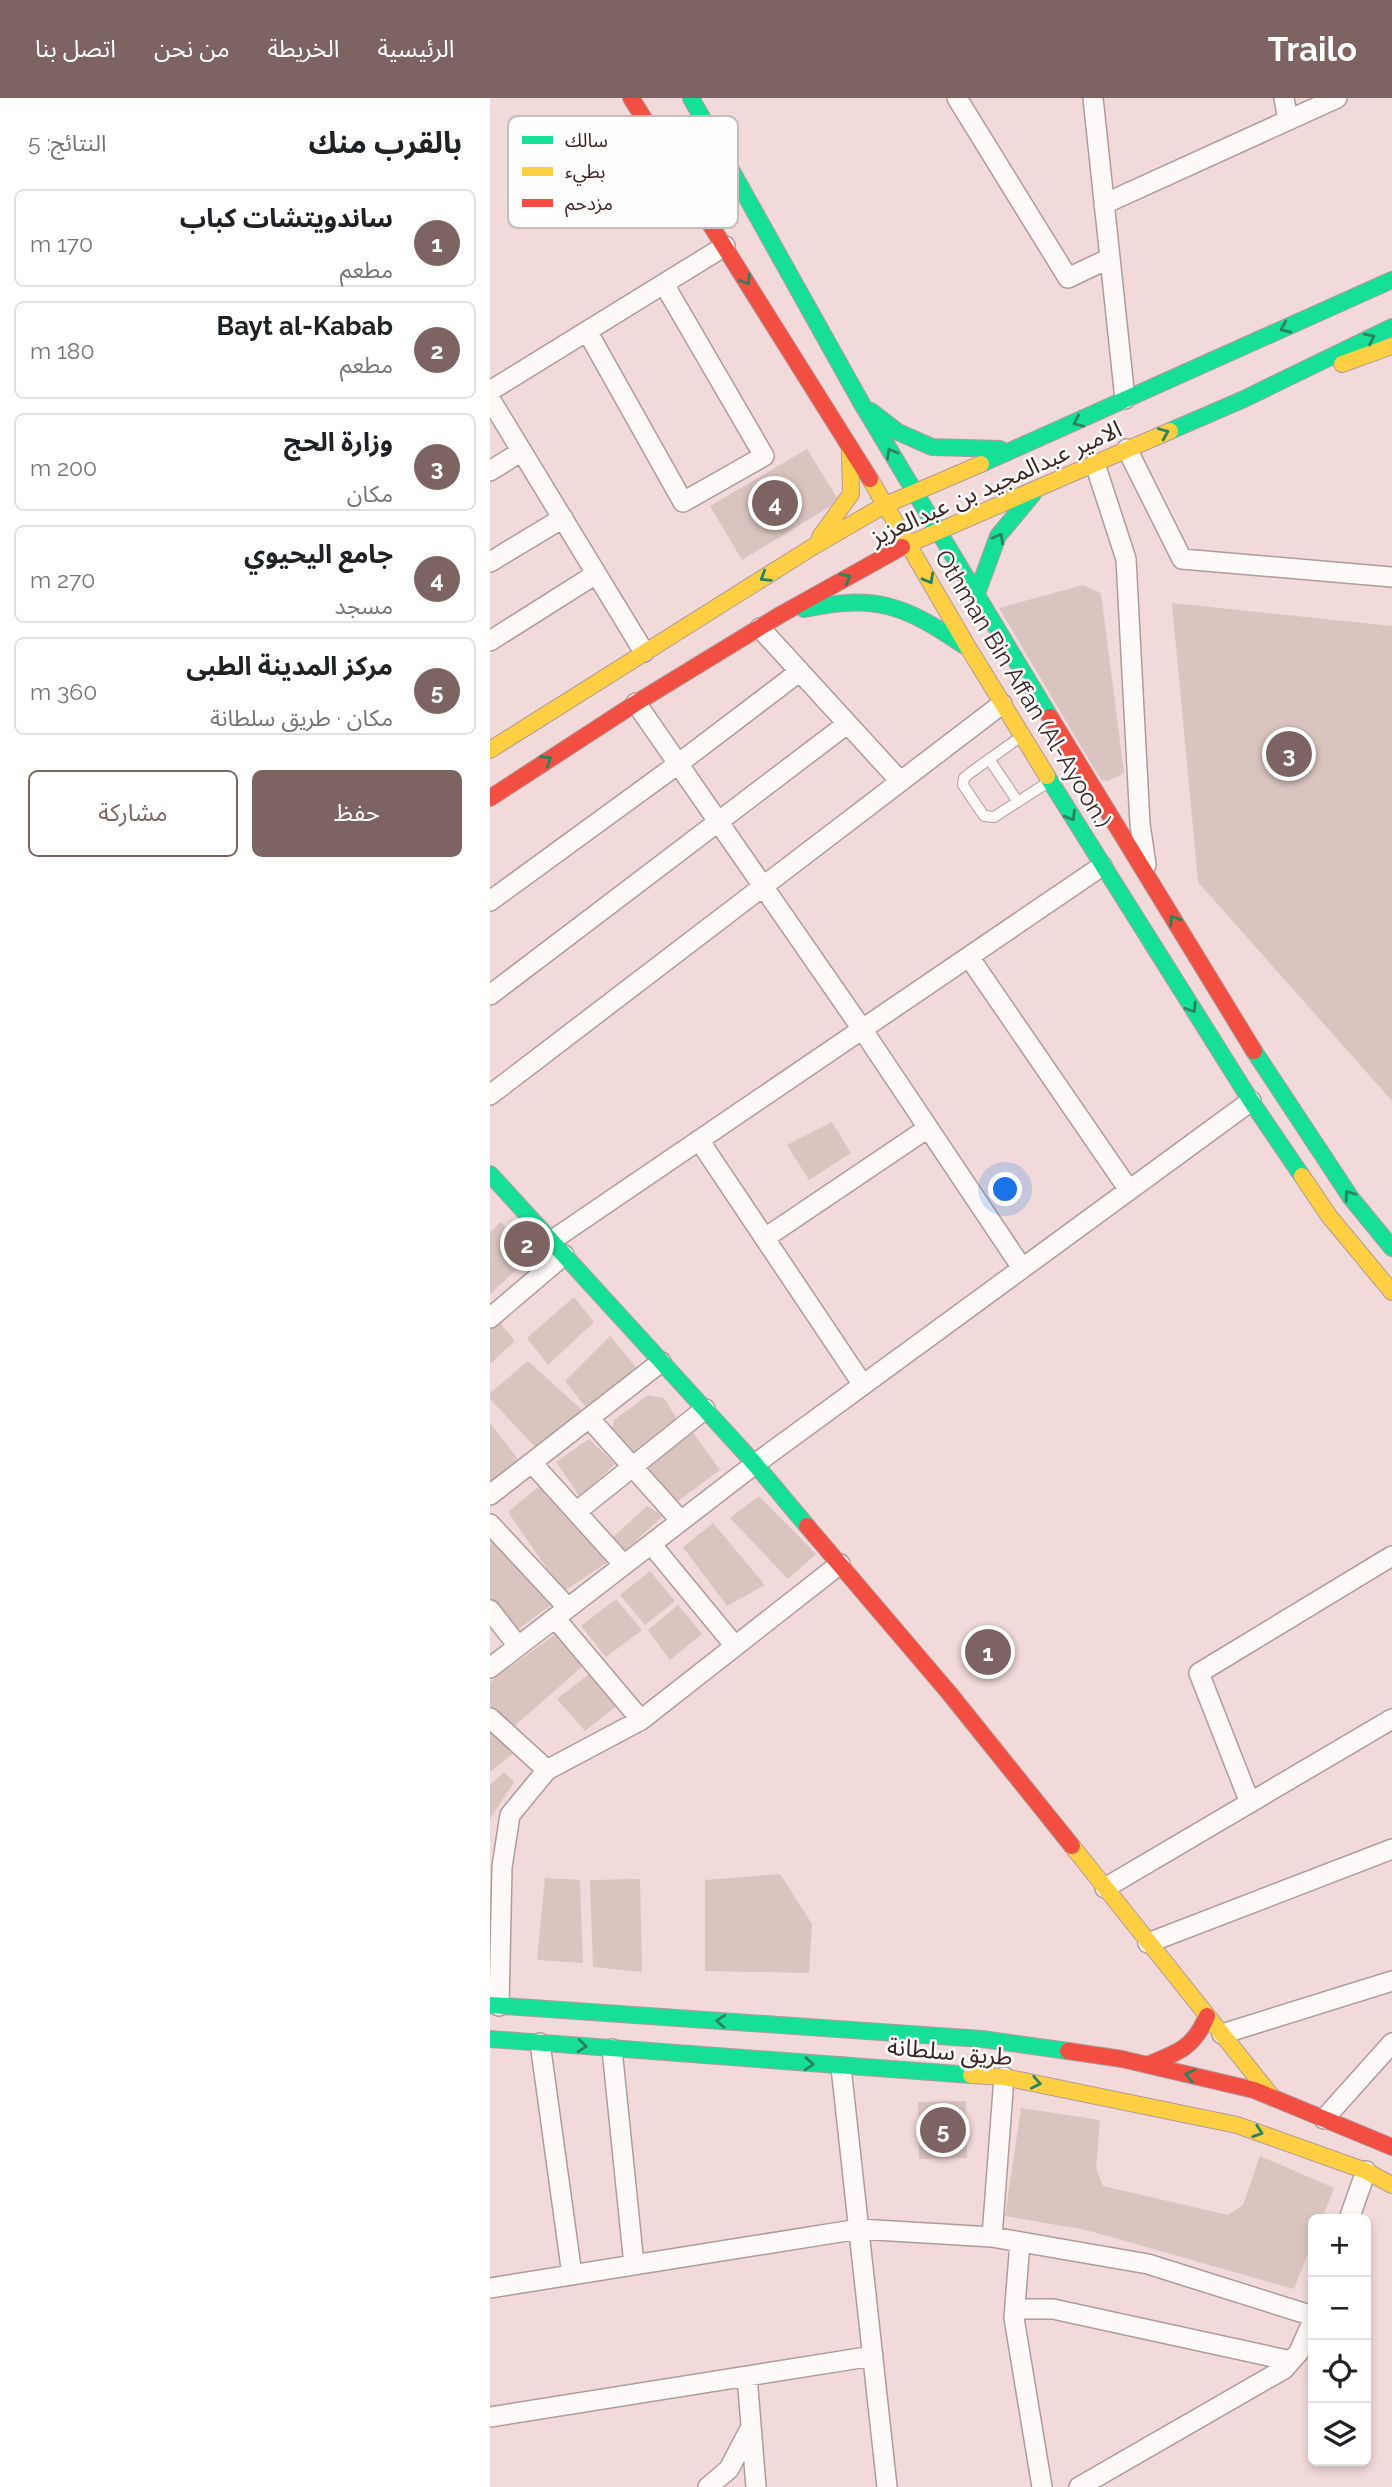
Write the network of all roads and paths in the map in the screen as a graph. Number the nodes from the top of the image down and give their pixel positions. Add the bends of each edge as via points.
1 (631, 98) edge
2 (691, 98) edge
3 (957, 98) edge
4 (1093, 98) edge
5 (1284, 98) edge
6 (1337, 98) edge
7 (642, 116) edge
8 (701, 116) edge
9 (1288, 120) junction
10 (738, 182) edge
11 (1104, 204) junction
12 (713, 228) edge
13 (725, 247) junction
14 (1110, 258) junction
15 (1392, 280) edge
16 (664, 284) junction
17 (1392, 327) edge
18 (587, 331) junction
19 (1392, 346) edge
20 (490, 391) edge
21 (1244, 398) junction
22 (490, 399) edge
23 (1125, 399) junction
24 (862, 404) junction
25 (850, 446) junction
26 (1014, 449) junction
27 (1127, 449) junction
28 (522, 451) junction
29 (1095, 464) junction
30 (490, 471) edge
31 (1038, 488) junction
32 (914, 492) junction
33 (885, 505) junction
34 (563, 519) junction
35 (937, 532) junction
36 (909, 543) junction
37 (814, 546) junction
38 (490, 562) edge
39 (596, 573) junction
40 (1392, 577) edge
41 (976, 596) junction
42 (780, 615) junction
43 (760, 628) junction
44 (490, 641) edge
45 (969, 649) junction
46 (644, 652) junction
47 (799, 672) junction
48 (636, 703) junction
49 (1002, 704) junction
50 (848, 724) junction
51 (1022, 736) junction
52 (490, 750) edge
53 (989, 759) junction
54 (678, 764) junction
55 (900, 781) junction
56 (1050, 781) junction
57 (490, 798) edge
58 (1018, 802) junction
59 (718, 821) junction
60 (1102, 866) junction
61 (1147, 876) junction
62 (762, 886) junction
63 (490, 901) edge
64 (969, 957) junction
65 (490, 995) edge
66 (862, 1029) junction
67 (490, 1095) edge
68 (1251, 1101) junction
69 (928, 1128) junction
70 (699, 1140) junction
71 (490, 1174) edge
72 (1129, 1190) junction
73 (765, 1238) junction
74 (557, 1248) junction
75 (1392, 1248) edge
76 (1023, 1268) junction
77 (1392, 1292) edge
78 (490, 1318) edge
79 (661, 1362) junction
80 (863, 1385) junction
81 (705, 1409) junction
82 (589, 1418) junction
83 (532, 1462) junction
84 (755, 1464) junction
85 (633, 1467) junction
86 (490, 1495) edge
87 (576, 1512) junction
88 (681, 1521) junction
89 (490, 1524) edge
90 (651, 1544) junction
91 (1392, 1556) edge
92 (840, 1564) junction
93 (624, 1565) junction
94 (490, 1610) edge
95 (562, 1613) junction
96 (518, 1646) junction
97 (735, 1646) junction
98 (490, 1668) edge
99 (490, 1718) edge
100 (1392, 1719) edge
101 (641, 1720) junction
102 (547, 1770) junction
103 (1250, 1803) junction
104 (1392, 1849) edge
105 (1105, 1888) junction
106 (1149, 1943) junction
107 (1392, 1981) edge
108 (495, 2006) edge
109 (1207, 2016) junction
110 (1222, 2034) junction
111 (490, 2039) edge
112 (540, 2043) junction
113 (1392, 2043) edge
114 (612, 2049) junction
115 (1147, 2065) junction
116 (841, 2067) junction
117 (1004, 2077) junction
118 (1273, 2098) junction
119 (1324, 2119) junction
120 (1392, 2147) edge
121 (1366, 2171) junction
122 (1392, 2185) edge
123 (1351, 2214) edge
124 (859, 2229) junction
125 (992, 2237) junction
126 (1020, 2242) junction
127 (634, 2265) junction
128 (572, 2275) junction
129 (490, 2288) edge
130 (1015, 2309) junction
131 (1308, 2316) edge
132 (1308, 2330) edge
133 (873, 2356) junction
134 (1291, 2361) junction
135 (747, 2376) junction
136 (490, 2417) edge
137 (751, 2427) junction
138 (708, 2487) edge
139 (756, 2487) edge
140 (887, 2487) edge
141 (1042, 2487) edge
142 (1079, 2487) edge

1 - 7 main road, Othman Bin Affan (Al-Ayoon.)
2 - 8 main road, Othman Bin Affan (Al-Ayoon.)
3 - 14 street via 1068,278
4 - 11 street
5 - 9 street
6 - 9 street
9 - 11 street
10 - 24 main road, Othman Bin Affan (Al-Ayoon.)
11 - 14 street
12 - 13 main road, Othman Bin Affan (Al-Ayoon.)
13 - 16 street
13 -> 25 main road, Othman Bin Affan (Al-Ayoon.)
14 - 23 street
15 -> 23 main road, الامير عبدالمجيد بن عبدالعزيز
16 - 18 street
16 - 18 street via 764,456 683,502
21 -> 17 main road, الامير عبدالمجيد بن عبدالعزيز
18 - 20 street
19 - 21 main road
27 -> 21 main road, الامير عبدالمجيد بن عبدالعزيز
22 - 28 street
23 -> 26 main road, الامير عبدالمجيد بن عبدالعزيز
24 - 26 main road via 898,432 932,447
32 -> 24 main road, Othman Bin Affan (Al-Ayoon.)
25 - 33 main road, Othman Bin Affan (Al-Ayoon.)
25 - 37 main road via 850,494
26 - 32 main road, الامير عبدالمجيد بن عبدالعزيز
27 - 29 main road, الامير عبدالمجيد بن عبدالعزيز
27 - 40 street via 1182,559
28 - 30 street
28 - 34 street
29 - 31 main road, الامير عبدالمجيد بن عبدالعزيز
29 - 61 street via 1126,559 1140,824
31 - 35 main road, الامير عبدالمجيد بن عبدالعزيز
41 -> 31 main road via 998,536
32 - 33 main road, الامير عبدالمجيد بن عبدالعزيز
32 - 35 main road, Othman Bin Affan (Al-Ayoon.)
33 - 36 main road, Othman Bin Affan (Al-Ayoon.)
33 - 37 main road, الامير عبدالمجيد بن عبدالعزيز
34 - 38 street
34 - 39 street
35 - 36 main road, الامير عبدالمجيد بن عبدالعزيز
35 - 41 main road, Othman Bin Affan (Al-Ayoon.)
42 -> 36 main road, الامير عبدالمجيد بن عبدالعزيز
36 -> 45 main road, Othman Bin Affan (Al-Ayoon.)
37 -> 46 main road, الامير عبدالمجيد بن عبدالعزيز
39 - 44 street
39 - 46 street
41 - 61 main road, Othman Bin Affan (Al-Ayoon.)
42 - 43 main road, الامير عبدالمجيد بن عبدالعزيز
42 - 45 main road via 832,602 888,604 932,624
43 - 47 street
43 - 48 main road, الامير عبدالمجيد بن عبدالعزيز
45 - 49 main road, Othman Bin Affan (Al-Ayoon.)
46 - 52 main road, الامير عبدالمجيد بن عبدالعزيز
47 - 50 street
47 - 54 street
48 - 54 street
57 -> 48 main road, الامير عبدالمجيد بن عبدالعزيز
49 - 51 main road, Othman Bin Affan (Al-Ayoon.)
49 - 55 street
50 - 55 street
50 - 59 street
51 - 53 lane
51 - 56 main road, Othman Bin Affan (Al-Ayoon.)
53 - 58 lane
53 - 58 lane via 964,778 963,785 977,806 984,816 994,817
54 - 59 street
54 - 63 street
55 - 62 street
56 - 58 lane
56 -> 60 main road, Othman Bin Affan (Al-Ayoon.)
59 - 62 street
59 - 65 street
60 - 64 street
60 -> 68 main road, Othman Bin Affan (Al-Ayoon.)
75 -> 61 main road, Othman Bin Affan (Al-Ayoon.) via 1351,1198 1277,1088
62 - 66 street
62 - 67 street
64 - 66 street
64 - 72 street
66 - 69 street
66 - 70 street
68 - 72 street
68 - 77 main road, Othman Bin Affan (Al-Ayoon.) via 1329,1216
69 - 73 street
69 - 76 street
70 - 73 street
70 - 74 street
71 - 74 main road
72 - 76 street
73 - 80 street
74 - 78 street
74 - 79 main road
76 - 80 street
79 - 81 main road
79 - 82 street
80 - 84 street
81 - 84 main road
81 - 85 street
82 - 83 street
82 - 85 street
83 - 86 street
83 - 87 street
84 - 88 street
84 - 92 main road
85 - 87 street
85 - 88 street
87 - 93 street
88 - 90 street
89 - 95 street
90 - 93 street
90 - 97 street
91 - 103 street via 1199,1673
92 - 97 street
92 - 105 main road
93 - 95 street
94 - 96 street
95 - 96 street
95 - 101 street
96 - 98 street
97 - 101 street
99 - 102 street
100 - 103 street
101 - 102 street
102 - 108 street via 510,1815 502,1867
103 - 105 street
104 - 106 street
105 - 106 main road
106 - 109 main road
107 - 110 street
115 -> 108 main road, طريق سلطانة via 982,2039
109 - 110 main road
109 - 115 main road via 1190,2046
110 - 118 main road
111 - 112 main road, طريق سلطانة
112 -> 114 main road, طريق سلطانة
112 - 128 street
113 - 119 street
114 -> 116 main road, طريق سلطانة
114 - 127 street
118 -> 115 main road, طريق سلطانة
116 - 117 main road, طريق سلطانة
116 - 124 street
117 -> 121 main road, طريق سلطانة via 1237,2125
117 - 125 street
118 - 119 main road, طريق سلطانة
119 - 120 main road, طريق سلطانة
121 - 122 main road, طريق سلطانة
121 - 123 street
124 - 125 street
124 - 127 street
124 - 133 street
125 - 126 street
126 - 130 street
126 - 131 street via 1148,2264
127 - 128 street
128 - 129 street
130 - 134 street via 1053,2309
130 - 141 street
132 - 134 street
133 - 135 street
133 - 140 street
134 - 142 street
135 - 136 street
135 - 137 street
137 - 138 street via 729,2469
137 - 139 street

